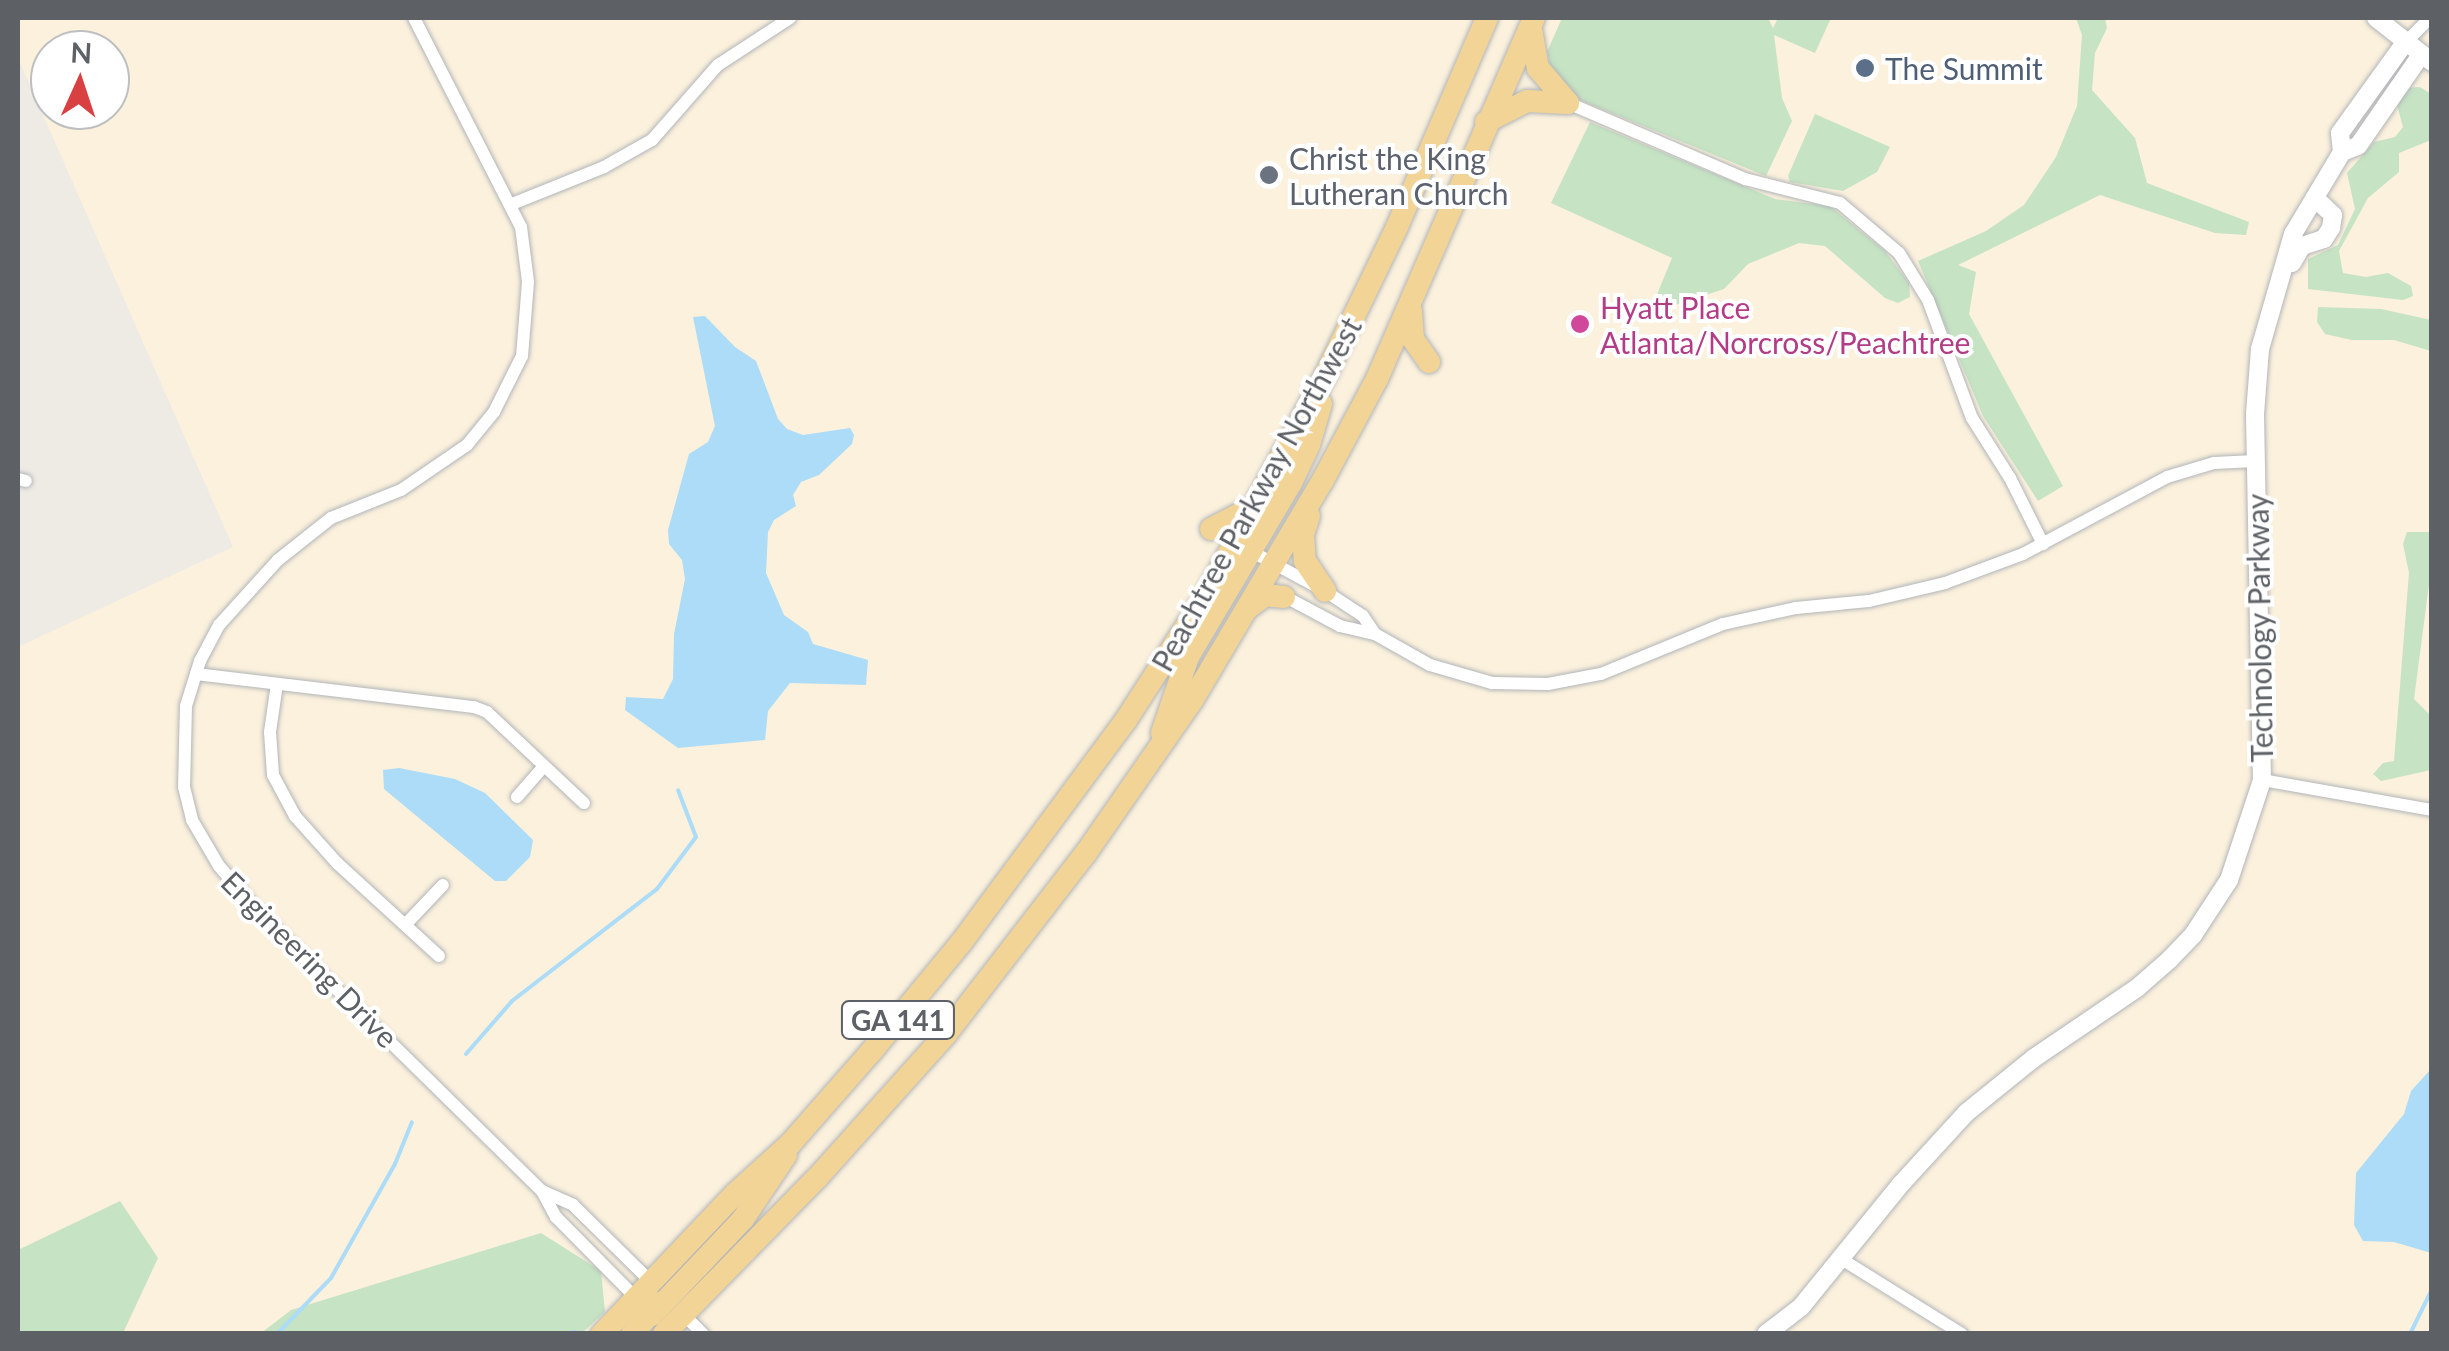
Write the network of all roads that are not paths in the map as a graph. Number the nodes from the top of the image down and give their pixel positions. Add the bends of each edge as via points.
1 (414, 18) edge
2 (790, 18) edge
3 (1487, 18) edge
4 (2376, 18) edge
5 (2430, 18) edge
6 (1533, 19) edge
7 (2404, 44) junction
8 (2428, 54) edge
9 (1568, 103) junction
10 (1486, 122) junction
11 (2341, 154) junction
12 (2315, 198) junction
13 (512, 204) junction
14 (2276, 284) junction
15 (1412, 306) junction
16 (1327, 372) junction
17 (1377, 379) junction
18 (2255, 461) junction
19 (1323, 480) junction
20 (1256, 504) junction
21 (1211, 529) dead end
22 (2043, 544) junction
23 (1248, 561) junction
24 (1325, 590) junction
25 (1284, 597) junction
26 (1246, 611) junction
27 (1375, 634) junction
28 (196, 674) junction
29 (277, 684) junction
30 (1160, 742) junction
31 (544, 766) junction
32 (2262, 780) junction
33 (517, 797) dead end
34 (584, 803) dead end
35 (2432, 810) edge
36 (444, 885) dead end
37 (405, 926) junction
38 (439, 956) dead end
39 (542, 1191) junction
40 (1843, 1260) junction
41 (660, 1311) edge
42 (602, 1334) edge
43 (632, 1334) edge
44 (703, 1334) edge
45 (1766, 1334) edge
46 (1962, 1334) edge

1 - 13 street, Engineering Drive
2 - 13 street via 718,65 652,140
3 - 16 highway, Peachtree Parkway Northwest / GA 141
4 - 7 street
5 - 7 street
6 - 9 highway via 1538,68
6 - 10 highway, Peachtree Parkway Northwest / GA 141
7 - 8 street
7 - 11 street, Technology Parkway via 2340,133
8 - 11 street, Technology Parkway via 2358,146
9 - 10 highway via 1526,101
9 - 22 street via 1746,179 1840,203 1898,253 1928,300 1972,418
10 - 15 highway, Peachtree Parkway Northwest / GA 141
11 - 12 street, Technology Parkway
12 - 14 street, Technology Parkway via 2293,234
12 - 14 street via 2333,215 2331,228 2324,240 2302,246
13 - 28 street, Engineering Drive via 526,256 527,322 522,356 494,412 467,445 419,480 331,518 288,550 219,625
14 - 18 street, Technology Parkway via 2260,349
15 - 17 highway, Peachtree Parkway Northwest / GA 141
15 - 17 highway via 1413,338 1428,362 1400,364
16 - 20 highway, Peachtree Parkway Northwest / GA 141
16 - 23 highway via 1309,444
17 - 19 highway, Peachtree Parkway Northwest / GA 141
18 - 22 street via 2214,463 2168,477
18 - 32 street, Technology Parkway
19 - 23 highway, Peachtree Parkway Northwest / GA 141
19 - 24 highway via 1302,545
20 - 21 highway
20 - 23 highway, Peachtree Parkway Northwest / GA 141
22 - 27 street via 1945,583 1723,624 1574,681 1520,685 1468,679
23 - 24 street
23 - 25 street
23 - 26 highway, Peachtree Parkway Northwest / GA 141
23 - 30 highway via 1178,678
23 - 41 highway, Peachtree Parkway Northwest / GA 141 via 1180,639 1086,778 916,1000 791,1143
24 - 27 street via 1363,616
25 - 26 highway via 1265,595
25 - 27 street via 1340,626
26 - 30 highway, Peachtree Parkway Northwest / GA 141
28 - 29 street
28 - 39 street, Engineering Drive via 186,706 184,788 192,820 218,866
29 - 31 street via 474,707
29 - 37 street via 273,775 295,816 336,863
30 - 41 highway, Peachtree Parkway Northwest / GA 141 via 1086,853 946,1034 817,1178
31 - 33 street
31 - 34 street
32 - 35 street
32 - 40 street, Technology Parkway via 2237,862 2192,935 2138,988 1966,1114
36 - 37 street
37 - 38 street
39 - 41 street, Engineering Drive via 556,1216
39 - 41 street, Engineering Drive via 573,1205
40 - 45 street, Technology Parkway
40 - 46 street
41 - 42 highway, Peachtree Parkway Northwest / GA 141
41 - 43 highway
41 - 44 street, Engineering Drive

